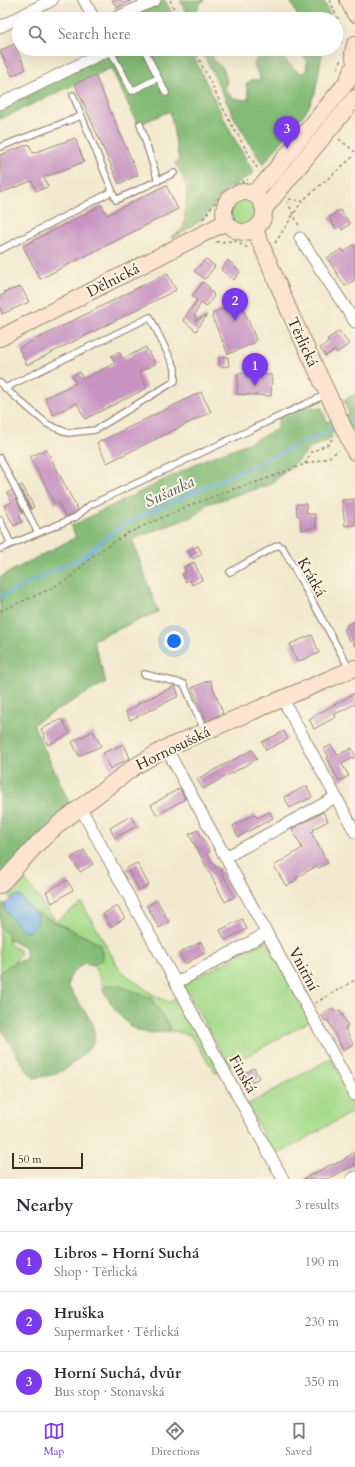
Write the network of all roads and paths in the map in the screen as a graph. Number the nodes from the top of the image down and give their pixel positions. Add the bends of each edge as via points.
1 (52, 0) edge
2 (84, 0) edge
3 (155, 0) edge
4 (170, 0) edge
5 (330, 0) edge
6 (348, 0) edge
7 (29, 12) edge
8 (90, 12) edge
9 (129, 12) edge
10 (176, 12) edge
11 (335, 12) edge
12 (355, 14) edge
13 (12, 21) edge
14 (0, 27) edge
15 (343, 33) edge
16 (348, 47) edge
17 (96, 56) edge
18 (114, 56) edge
19 (147, 56) edge
20 (197, 56) edge
21 (350, 62) edge
22 (338, 70) dead end
23 (158, 78) junction
24 (166, 93) dead end
25 (73, 95) dead end
26 (355, 98) edge
27 (0, 104) edge
28 (81, 116) junction
29 (140, 124) dead end
30 (334, 135) dead end
31 (0, 147) edge
32 (355, 152) edge
33 (355, 155) edge
34 (174, 173) dead end
35 (262, 176) dead end
36 (158, 181) junction
37 (251, 187) junction
38 (111, 192) junction
39 (302, 201) junction
40 (264, 209) junction
41 (293, 215) junction
42 (202, 220) dead end
43 (226, 222) junction
44 (255, 230) junction
45 (300, 238) joint
46 (213, 243) dead end
47 (0, 250) edge
48 (264, 252) junction
49 (355, 322) edge
50 (0, 338) edge
51 (0, 383) edge
52 (5, 388) junction
53 (328, 394) junction
54 (342, 430) junction
55 (355, 452) edge
56 (0, 458) edge
57 (305, 464) junction
58 (0, 520) edge
59 (38, 533) junction
60 (11, 544) junction
61 (0, 549) edge
62 (230, 572) dead end
63 (0, 610) edge
64 (352, 669) edge
65 (144, 674) dead end
66 (282, 698) junction
67 (205, 732) junction
68 (166, 748) junction
69 (336, 797) junction
70 (80, 807) junction
71 (355, 832) edge
72 (226, 858) junction
73 (0, 885) edge
74 (267, 933) junction
75 (355, 980) edge
76 (176, 983) junction
77 (308, 1008) junction
78 (355, 1094) edge
79 (355, 1178) edge
80 (283, 1179) edge
81 (352, 1179) edge

1 - 7 street
2 - 8 street
3 - 9 street
4 - 10 path
5 - 11 path
6 - 12 main road
13 - 14 street
15 - 16 path
16 - 21 main road via 353,53
17 - 27 street
18 - 23 lane via 132,91
19 - 23 lane
20 - 35 path via 231,124
21 - 22 path
21 - 37 main road via 347,82 266,181
23 - 24 lane
25 - 28 lane
26 - 40 main road
28 - 31 lane
28 - 38 lane
29 - 36 lane
30 - 32 path
33 - 39 path
34 - 36 lane
36 - 38 lane via 116,200
37 - 40 main road
37 - 42 path via 234,184
37 - 43 main road via 229,198 223,209
38 - 47 lane
39 - 41 path
39 - 41 path via 284,197
40 - 44 main road via 264,219
41 - 45 path via 301,228
41 - 48 path via 271,249
43 - 44 main road via 235,231 242,233
43 - 50 main road, Dělnická
44 - 48 main road, Těrlická
45 - 49 street
46 - 48 path via 235,241 249,248 255,256
48 - 53 main road, Těrlická
51 - 52 lane
52 - 52 lane via 47,424 68,433 95,430 174,381 175,368 150,317
53 - 54 main road, Těrlická
53 - 59 lane via 90,505 76,517
54 - 55 main road, Těrlická
54 - 57 path via 332,436 329,444 311,452
54 - 57 path via 339,450 328,458
56 - 59 lane
57 - 63 path via 182,508 126,534 94,555 68,579
58 - 60 lane
59 - 60 lane
60 - 61 lane
62 - 64 lane, Krátká via 278,546 283,548
64 - 66 main road, Hornosušská
65 - 67 lane via 184,684
66 - 67 main road, Hornosušská
66 - 69 street
67 - 68 main road, Hornosušská
68 - 70 main road, Hornosušská via 134,767
68 - 72 street, Vnitřní
69 - 71 street
69 - 72 street
70 - 73 main road, Hornosušská via 38,844
70 - 76 street, Finská
72 - 74 street, Vnitřní
74 - 76 street
74 - 77 street, Vnitřní
75 - 77 path
76 - 80 street, Finská
77 - 78 street, Vnitřní
79 - 81 street

